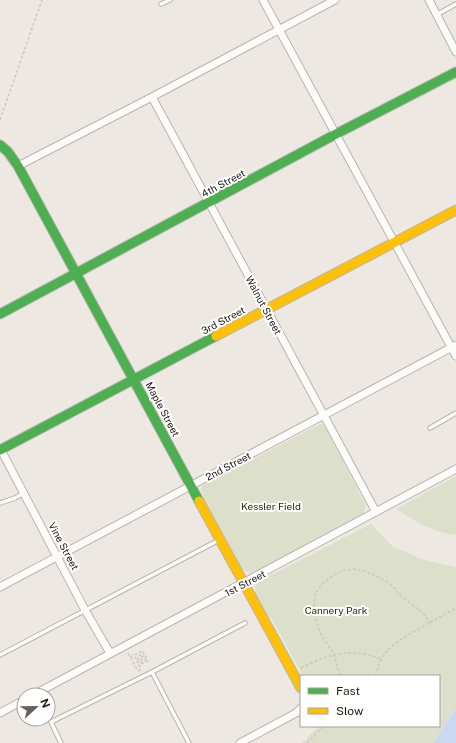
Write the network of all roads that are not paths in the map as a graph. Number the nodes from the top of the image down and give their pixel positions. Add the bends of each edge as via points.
1 (170, 0) edge
2 (263, 0) edge
3 (335, 0) edge
4 (429, 0) edge
5 (162, 4) dead end
6 (456, 4) edge
7 (436, 15) junction
8 (279, 30) junction
9 (456, 52) edge
10 (456, 72) edge
11 (152, 97) junction
12 (336, 134) junction
13 (0, 145) edge
14 (18, 166) junction
15 (210, 202) junction
16 (456, 210) edge
17 (394, 243) junction
18 (76, 272) junction
19 (266, 310) junction
20 (0, 314) edge
21 (454, 346) edge
22 (456, 356) edge
23 (135, 379) junction
24 (456, 413) edge
25 (324, 416) junction
26 (430, 428) dead end
27 (0, 449) edge
28 (456, 469) edge
29 (191, 485) junction
30 (24, 493) junction
31 (0, 503) edge
32 (376, 512) junction
33 (220, 540) junction
34 (57, 557) junction
35 (244, 583) junction
36 (0, 587) edge
37 (85, 610) junction
38 (245, 623) dead end
39 (110, 653) junction
40 (0, 655) edge
41 (152, 672) junction
42 (300, 686) edge
43 (48, 687) edge
44 (16, 704) edge
45 (300, 709) edge
46 (0, 712) edge
47 (61, 743) edge
48 (189, 743) edge
49 (240, 743) edge

1 - 5 lane
2 - 8 street
3 - 8 street
4 - 7 street
6 - 7 lane
7 - 9 street
8 - 11 street
8 - 12 street
10 - 12 street, 4th Street
11 - 14 street
11 - 15 street, Walnut Street
12 - 15 street, 4th Street
12 - 17 street
13 - 14 street, Maple Street
14 - 18 street, Maple Street
15 - 18 street, 4th Street
15 - 19 street, Walnut Street
16 - 17 street, 3rd Street
17 - 19 street, 3rd Street
17 - 21 street
18 - 20 street, 4th Street
18 - 23 street, Maple Street
19 - 23 street, 3rd Street
19 - 25 street, Walnut Street
21 - 22 street
21 - 25 street, 2nd Street
23 - 27 street, 3rd Street
23 - 29 street, Maple Street
24 - 26 lane
25 - 29 street, 2nd Street
25 - 32 street, Walnut Street
27 - 30 street, Vine Street
28 - 32 street, 1st Street
29 - 33 street, Maple Street
29 - 34 street, 2nd Street
30 - 31 lane
30 - 34 street, Vine Street
32 - 35 street, 1st Street
33 - 35 street, Maple Street
33 - 37 lane
34 - 36 street, 2nd Street
34 - 37 street, Vine Street
35 - 39 street, 1st Street
35 - 42 street, Maple Street
37 - 39 street, Vine Street
37 - 40 lane
38 - 41 lane
39 - 43 street, 1st Street
41 - 47 lane via 51,722
41 - 48 lane
44 - 46 street
45 - 49 street via 296,714

